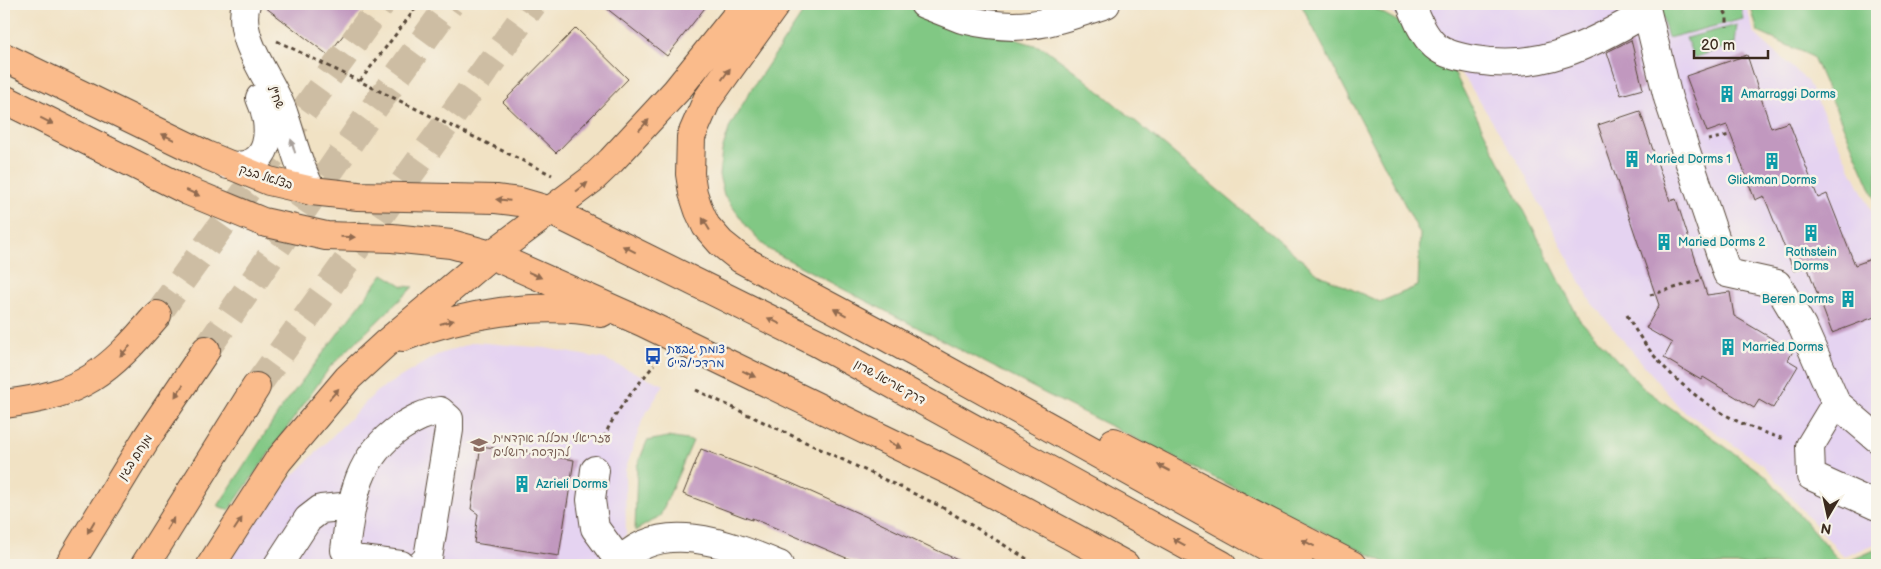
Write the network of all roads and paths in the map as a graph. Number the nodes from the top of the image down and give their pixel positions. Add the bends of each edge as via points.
1 (229, 4) edge
2 (246, 4) edge
3 (419, 4) edge
4 (746, 4) edge
5 (776, 4) edge
6 (924, 4) edge
7 (1106, 4) edge
8 (1411, 4) edge
9 (1721, 4) edge
10 (1646, 8) edge
11 (962, 11) edge
12 (1727, 27) dead end
13 (274, 39) dead end
14 (4, 57) edge
15 (360, 81) junction
16 (4, 99) edge
17 (1730, 135) dead end
18 (1707, 140) dead end
19 (228, 165) junction
20 (552, 174) dead end
21 (312, 190) junction
22 (551, 211) junction
23 (491, 255) junction
24 (1727, 273) junction
25 (1650, 295) dead end
26 (157, 314) tunnel mouth
27 (1627, 315) dead end
28 (642, 322) junction
29 (883, 335) junction
30 (818, 342) junction
31 (385, 344) junction
32 (206, 350) tunnel mouth
33 (654, 365) dead end
34 (256, 387) tunnel mouth
35 (696, 390) dead end
36 (1836, 403) junction
37 (4, 404) edge
38 (1877, 438) edge
39 (1810, 446) junction
40 (595, 470) joint
41 (956, 474) junction
42 (352, 506) junction
43 (1877, 506) edge
44 (618, 564) edge
45 (69, 565) edge
46 (145, 565) edge
47 (211, 565) edge
48 (278, 565) edge
49 (401, 565) edge
50 (421, 565) edge
51 (779, 565) edge
52 (1037, 565) edge
53 (1093, 565) edge
54 (1125, 565) edge
55 (1222, 565) edge
56 (1279, 565) edge
57 (1299, 565) edge
58 (1352, 565) edge

1 - 19 street, שח"ל via 227,19 230,33 261,100 269,133 259,156 245,164
21 -> 2 street, שח"ל via 297,160 284,114 254,53 244,21
3 - 15 path
22 -> 4 highway via 611,161 676,91
29 -> 5 highway via 741,259 706,226 693,193 689,154 695,123 707,100
6 - 11 street
7 - 11 street via 1034,26 1013,28 990,26
8 - 10 street via 1418,23 1436,48 1462,58 1498,64 1542,60 1596,41
9 - 12 path via 1727,16
10 - 24 street via 1668,98
13 - 15 path
19 -> 14 highway, בצלאל בזק
15 - 20 path
16 -> 23 highway via 188,191 263,222 326,236 442,243
17 - 18 path
19 - 21 highway, בצלאל בזק via 269,181
22 -> 21 highway, בצלאל בזק via 496,199 358,196
22 - 23 highway
30 -> 22 highway, דרך אריאל שרון
23 -> 28 highway
23 - 31 highway
24 - 25 path
24 - 36 street via 1777,284 1802,326
26 -> 37 highway via 120,356 86,382 44,398
27 - 39 path via 1651,354 1674,378 1705,402 1748,426
31 -> 28 highway via 458,319 508,312 592,311
28 -> 41 highway
29 - 57 highway
58 -> 29 highway via 1114,442
55 -> 30 highway, דרך אריאל שרון
30 - 56 highway
47 -> 31 highway via 278,461 348,378
32 -> 45 highway, מנחם בגין via 141,447
33 - 40 path via 618,408 608,426
46 -> 34 highway
35 - 52 path via 940,506
36 - 38 street
36 - 39 street
39 - 43 street via 1811,476
40 - 44 street via 591,500 595,528
41 - 53 highway
41 - 54 highway
42 - 48 street via 321,509 308,519
42 - 49 street via 345,550 354,559
42 - 50 street via 357,482 368,459 386,438 427,413 440,411 449,419 449,430 428,558
44 - 51 street via 645,543 678,538 740,550

